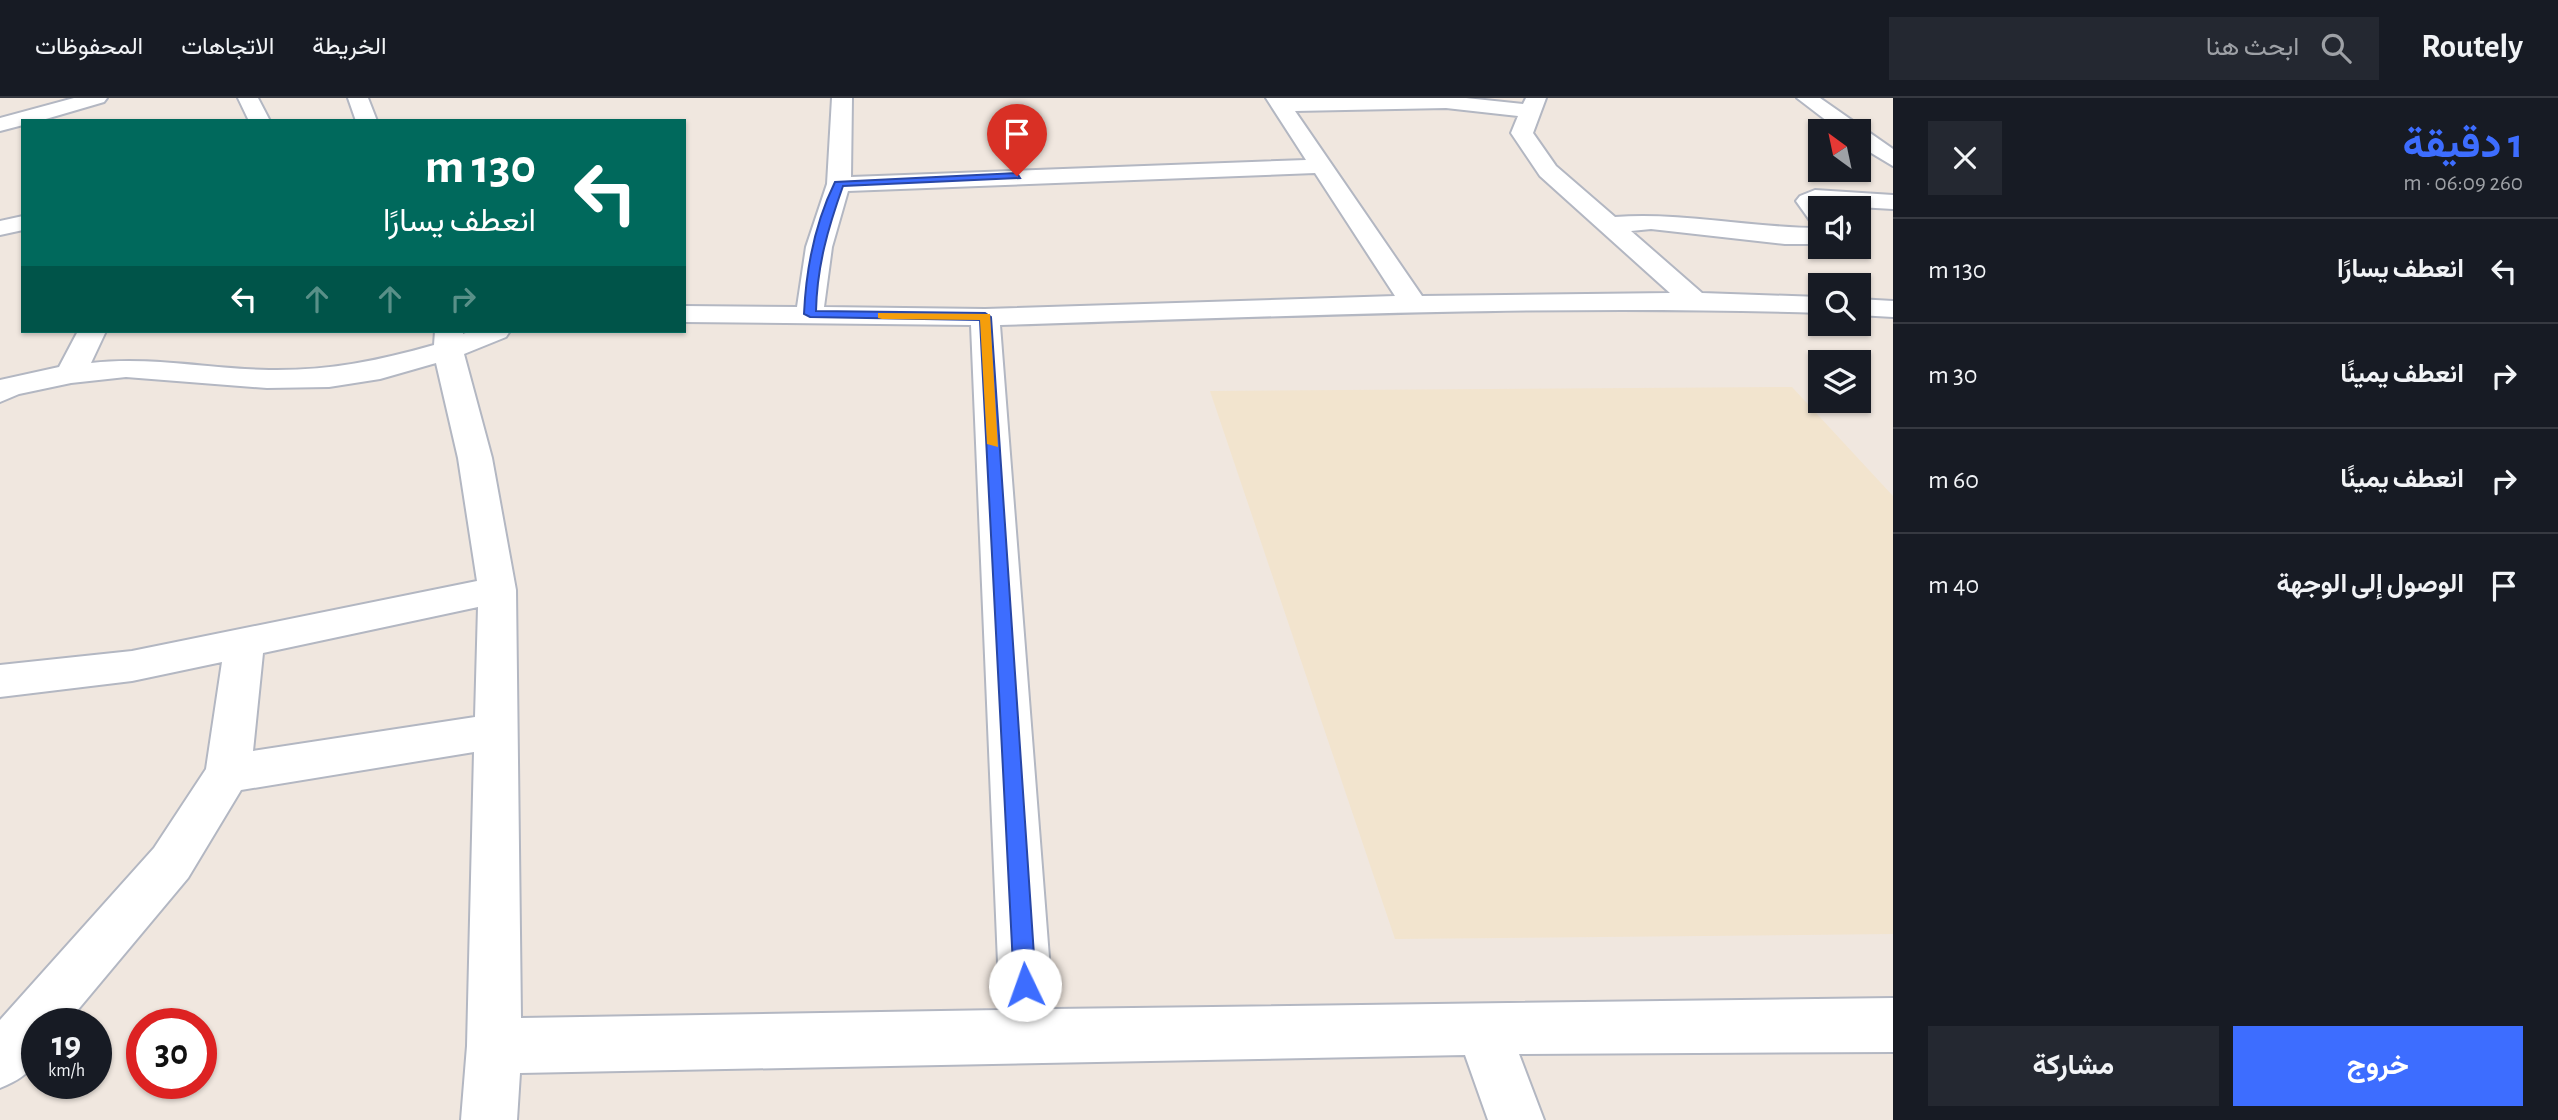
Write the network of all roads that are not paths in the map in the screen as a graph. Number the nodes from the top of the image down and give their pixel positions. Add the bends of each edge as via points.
1 (97, 98) edge
2 (248, 98) edge
3 (358, 98) edge
4 (842, 98) edge
5 (1807, 98) edge
6 (1279, 101) edge
7 (1533, 105) edge
8 (21, 119) edge
9 (22, 119) edge
10 (259, 119) edge
11 (367, 119) edge
12 (1837, 119) edge
13 (0, 125) edge
14 (1871, 144) edge
15 (1893, 159) edge
16 (1321, 166) junction
17 (839, 184) junction
18 (1871, 201) edge
19 (1893, 202) edge
20 (21, 223) edge
21 (1611, 225) junction
22 (0, 228) edge
23 (1808, 238) edge
24 (1695, 301) junction
25 (1414, 304) junction
26 (1808, 305) edge
27 (1871, 308) edge
28 (1893, 309) edge
29 (686, 314) edge
30 (810, 314) junction
31 (985, 317) junction
32 (91, 333) edge
33 (486, 333) edge
34 (449, 340) edge
35 (71, 374) junction
36 (0, 393) edge
37 (497, 590) junction
38 (244, 643) junction
39 (0, 681) edge
40 (494, 733) junction
41 (227, 774) junction
42 (1893, 1025) edge
43 (1482, 1028) junction
44 (1028, 1037) junction
45 (494, 1046) junction
46 (0, 1061) edge
47 (489, 1120) edge
48 (1516, 1120) edge

1 - 9 street
2 - 10 street
3 - 11 street
4 - 17 street
5 - 12 street
6 - 7 street
6 - 16 street
7 - 21 street via 1522,133 1533,153
8 - 13 street
14 - 15 street
16 - 17 street
16 - 25 street
17 - 30 street via 811,278
18 - 19 street
20 - 22 street
21 - 23 street via 1651,222
21 - 24 street
24 - 25 street
24 - 26 street
25 - 31 street
27 - 28 street
29 - 30 street
30 - 31 street
31 - 44 street
32 - 35 street
33 - 34 street
34 - 35 street via 380,370 329,378 267,379 126,368
34 - 37 street
35 - 36 street
37 - 38 street
37 - 40 street
38 - 39 street via 132,666
38 - 41 street
40 - 41 street
40 - 45 street
41 - 46 street via 171,863
42 - 43 street
43 - 44 street
43 - 48 street
44 - 45 street
45 - 47 street

